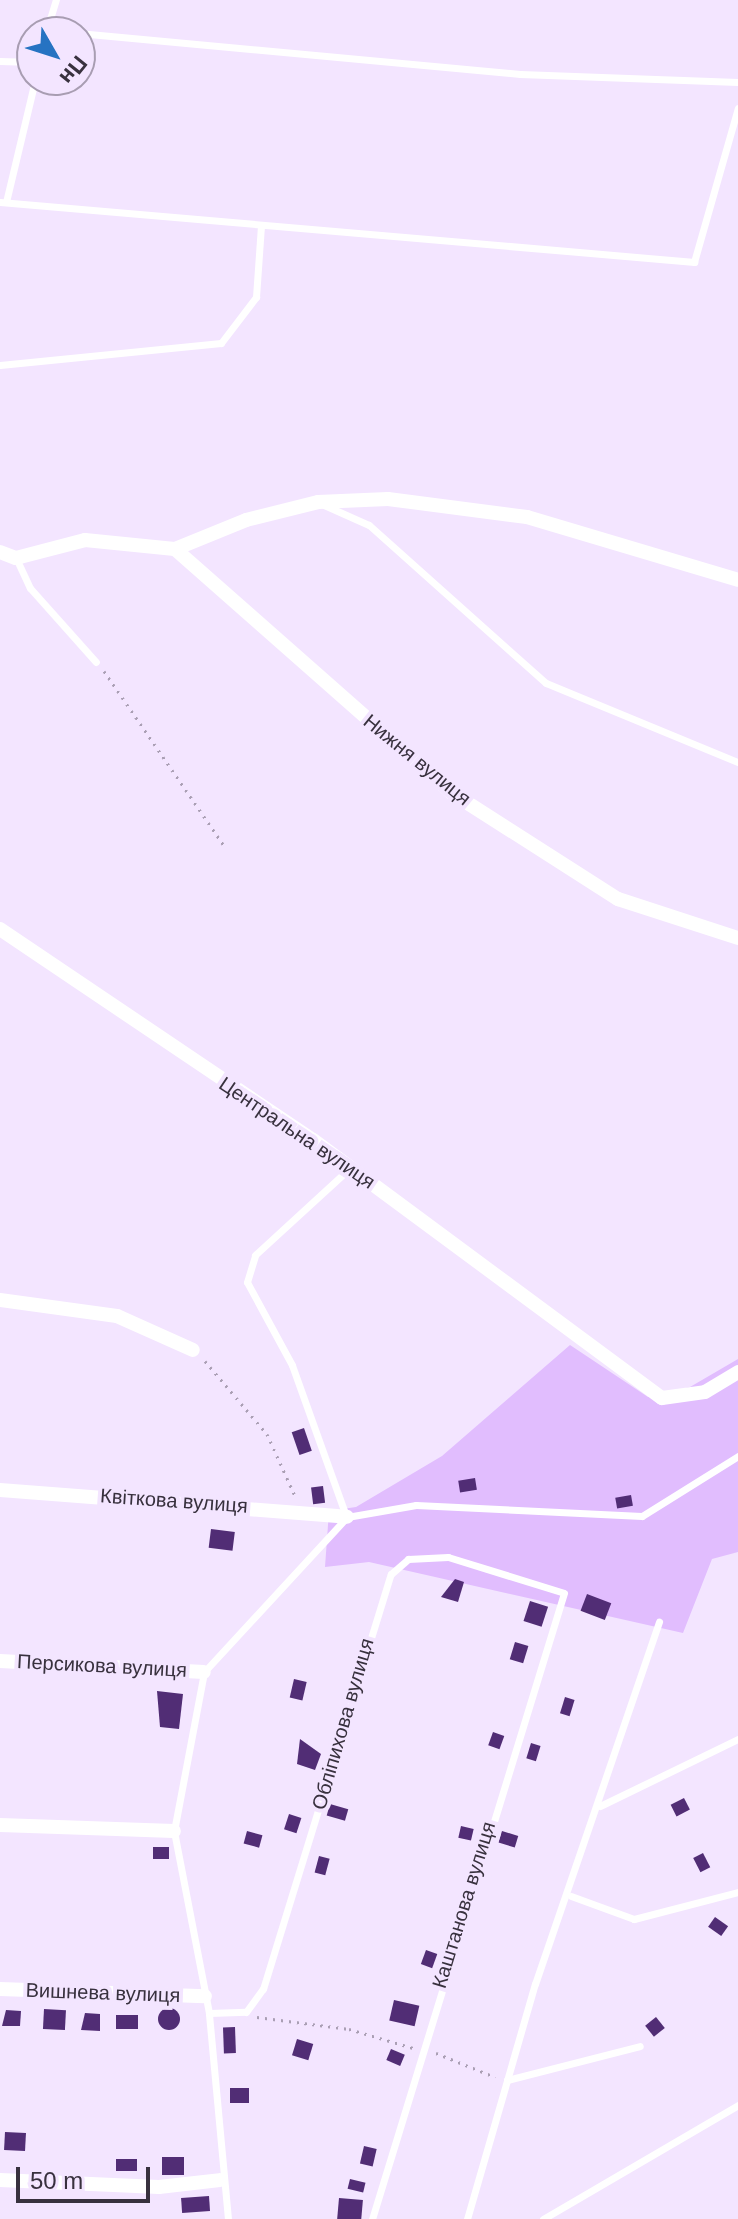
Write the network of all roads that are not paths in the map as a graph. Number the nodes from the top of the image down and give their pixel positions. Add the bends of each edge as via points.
1 (96, 36) edge
2 (738, 82) edge
3 (31, 96) edge
4 (738, 108) edge
5 (3, 202) edge
6 (261, 225) junction
7 (0, 365) edge
8 (318, 502) junction
9 (175, 549) junction
10 (0, 552) edge
11 (16, 558) junction
12 (738, 580) edge
13 (96, 662) road end
14 (738, 762) edge
15 (0, 929) edge
16 (738, 938) edge
17 (351, 1167) junction
18 (0, 1300) edge
19 (193, 1350) road end
20 (738, 1372) edge
21 (738, 1456) edge
22 (0, 1490) edge
23 (347, 1517) junction
24 (564, 1593) joint
25 (659, 1622) dead end
26 (0, 1661) edge
27 (204, 1672) junction
28 (738, 1739) edge
29 (600, 1806) junction
30 (0, 1825) edge
31 (174, 1831) junction
32 (738, 1892) edge
33 (571, 1896) junction
34 (0, 1989) edge
35 (205, 1996) junction
36 (209, 2013) junction
37 (640, 2046) dead end
38 (507, 2080) junction
39 (738, 2105) edge
40 (0, 2180) edge
41 (220, 2180) junction
42 (228, 2219) edge
43 (372, 2219) edge
44 (467, 2219) edge
45 (543, 2219) edge

1 - 2 lane via 520,74
3 - 5 lane
4 - 6 lane via 694,262
5 - 6 lane
6 - 7 lane via 256,297 221,343
8 - 9 street via 246,520
8 - 12 street via 458,503 602,535
8 - 14 lane via 369,525 546,683
9 - 11 street via 85,540
9 - 16 street, Нижня вулиця via 452,793 618,899
10 - 11 street
11 - 13 lane via 30,588
15 - 17 street, Центральна вулиця
17 - 20 street, Центральна вулиця via 629,1373 677,1400
17 - 23 lane via 255,1255 247,1282 292,1365
18 - 19 street via 117,1316
21 - 23 lane via 642,1516 416,1505
22 - 23 street, Квіткова вулиця
23 - 27 lane
24 - 36 lane, Обліпихова вулиця via 448,1557 408,1559 391,1574 268,1976 246,2012
24 - 43 lane, Каштанова вулиця
25 - 29 lane
26 - 27 street, Персикова вулиця
27 - 31 lane
28 - 29 lane
29 - 33 lane
30 - 31 street
31 - 35 lane
32 - 33 lane via 634,1919
33 - 38 lane
34 - 35 street, Вишнева вулиця
35 - 36 lane
36 - 41 lane
37 - 38 lane
38 - 44 lane
39 - 45 lane
40 - 41 street via 159,2187
41 - 42 lane

